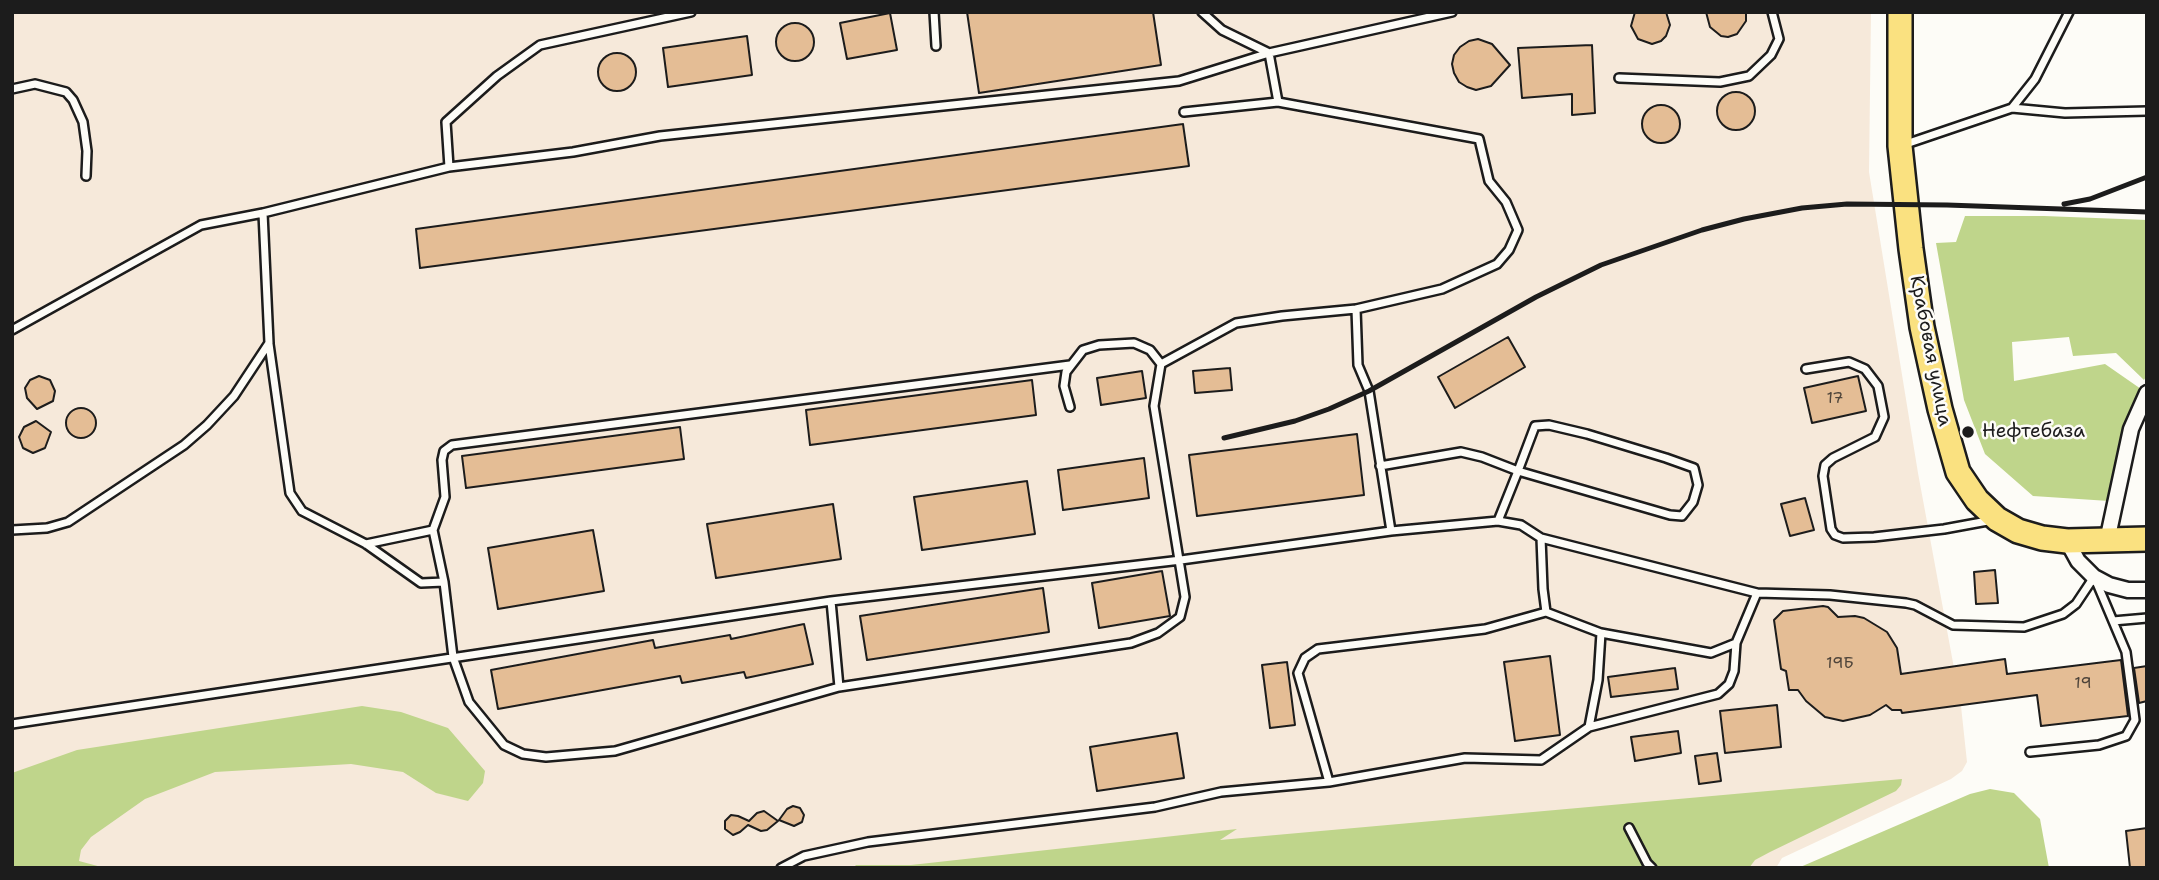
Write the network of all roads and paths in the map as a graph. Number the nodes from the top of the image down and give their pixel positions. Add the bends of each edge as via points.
1 (691, 12) edge
2 (934, 12) edge
3 (1202, 12) edge
4 (1452, 12) edge
5 (1772, 12) edge
6 (1900, 12) edge
7 (2069, 12) edge
8 (936, 46) dead end
9 (1269, 53) junction
10 (1619, 78) dead end
11 (12, 89) edge
12 (1278, 102) junction
13 (2012, 108) junction
14 (2147, 111) edge
15 (1184, 112) dead end
16 (1900, 146) junction
17 (449, 167) junction
18 (86, 176) dead end
19 (263, 213) junction
20 (1356, 309) junction
21 (12, 330) edge
22 (269, 343) junction
23 (1161, 364) junction
24 (1070, 365) junction
25 (1806, 369) dead end
26 (2147, 393) edge
27 (1070, 407) dead end
28 (1380, 466) junction
29 (1518, 471) junction
30 (1997, 519) junction
31 (1498, 521) junction
32 (12, 530) edge
33 (433, 530) junction
34 (1391, 531) junction
35 (1541, 538) junction
36 (2147, 539) edge
37 (2067, 541) junction
38 (2107, 541) junction
39 (366, 544) junction
40 (1181, 560) junction
41 (2094, 577) junction
42 (444, 582) junction
43 (2147, 590) edge
44 (1757, 593) junction
45 (831, 601) junction
46 (1546, 612) junction
47 (2147, 618) edge
48 (2113, 621) junction
49 (1601, 633) junction
50 (1735, 643) junction
51 (453, 657) junction
52 (839, 687) junction
53 (12, 724) edge
54 (1589, 727) junction
55 (2030, 752) dead end
56 (1329, 782) junction
57 (1629, 828) dead end
58 (781, 868) edge
59 (1652, 868) edge

1 - 17 lane via 540,45 446,122
2 - 8 lane
3 - 9 lane via 1222,30
4 - 9 lane
5 - 10 lane via 1779,39 1772,55 1749,76 1720,82
6 - 16 main road, Крабовая улица
7 - 13 lane via 2035,79
9 - 12 lane
9 - 17 lane via 1179,80 660,136
11 - 18 lane via 34,84 66,92 73,100 83,122
12 - 15 lane
12 - 20 lane via 1479,139 1489,181 1506,202 1518,230 1497,264 1475,275 1442,289
13 - 14 lane via 2065,113
13 - 16 lane
16 - 30 main road, Крабовая улица via 1922,327 1948,440 1958,472
17 - 19 lane
19 - 21 lane via 201,225
19 - 22 lane
20 - 23 lane via 1236,323
20 - 28 lane via 1358,365 1369,391
22 - 32 lane via 234,397 184,445 68,522
22 - 39 lane via 289,493 302,511
23 - 24 lane via 1150,349 1134,343 1083,350
23 - 40 lane via 1154,406
24 - 27 lane via 1064,386
24 - 33 lane via 452,445 444,451 445,497
25 - 30 lane via 1849,362 1865,369 1878,386 1884,417 1875,437 1825,465 1823,476 1835,535 1874,537
26 - 38 street via 2131,429
28 - 29 lane via 1461,452
28 - 34 lane
29 - 29 lane via 1535,426 1549,425 1694,468 1698,485 1682,516
29 - 31 lane
30 - 37 main road, Крабовая улица via 2018,531
31 - 34 lane
31 - 35 lane via 1521,525
33 - 39 lane
33 - 42 lane
34 - 40 lane
35 - 44 lane
35 - 46 lane
36 - 38 main road, Крабовая улица
37 - 38 main road, Крабовая улица
37 - 41 street
39 - 42 lane via 421,583
40 - 45 lane
40 - 52 lane via 1185,597 1180,617 1149,637
41 - 43 street via 2128,590
41 - 44 lane via 2076,604 2063,614 2024,627 1953,625 1906,603
41 - 48 lane
42 - 51 lane
44 - 50 lane
45 - 51 lane
45 - 52 lane
46 - 49 lane
46 - 56 lane via 1485,629 1318,649 1305,658 1298,673
47 - 48 lane
48 - 55 lane via 2126,652 2135,720 2126,736 2099,746
49 - 50 lane via 1711,653
49 - 54 lane
50 - 54 lane via 1734,671 1718,694
51 - 52 lane via 469,702 504,745 545,757 615,751
51 - 53 lane
54 - 56 lane via 1541,760 1465,758
56 - 58 lane via 1221,792 1155,807 869,842 804,856
57 - 59 lane

